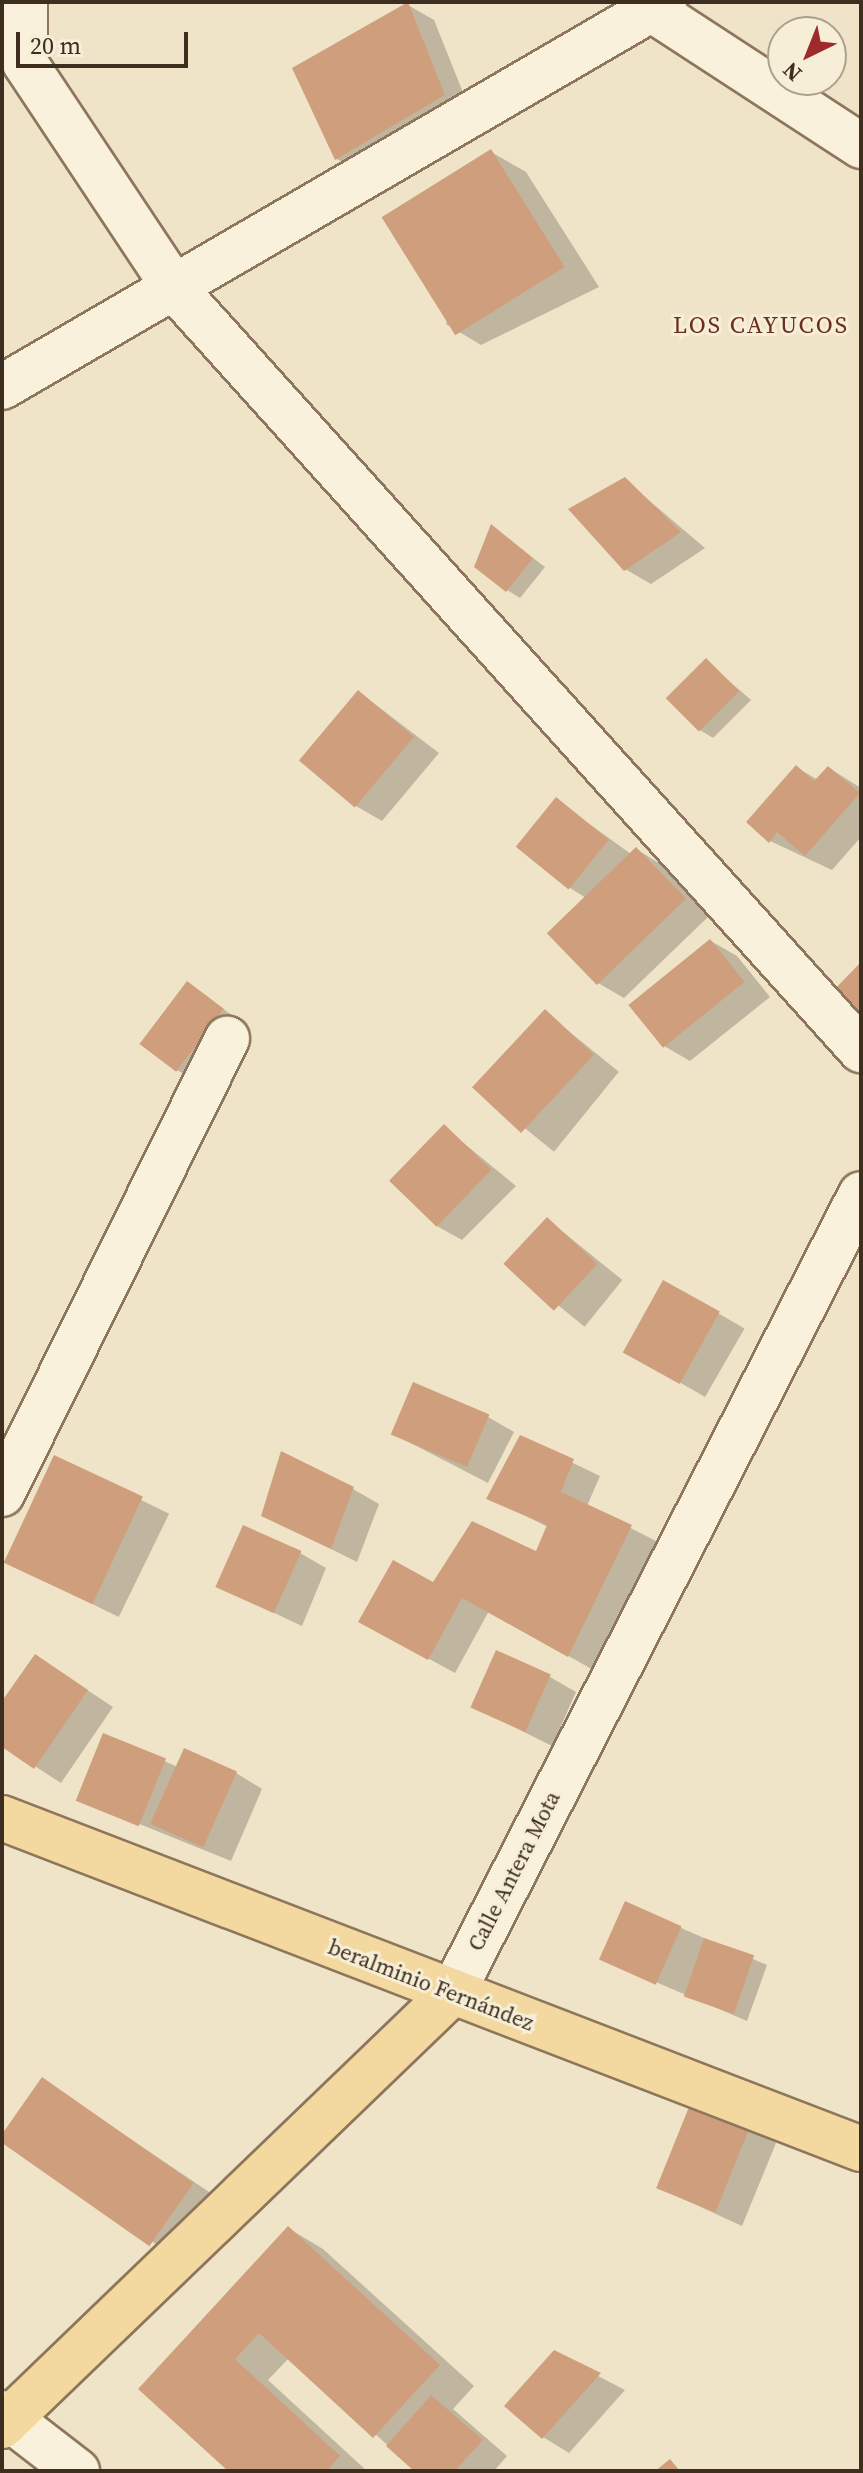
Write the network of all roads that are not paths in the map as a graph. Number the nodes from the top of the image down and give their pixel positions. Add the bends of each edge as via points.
1 (25, 2) edge
2 (658, 6) edge
3 (861, 146) edge
4 (175, 289) junction
5 (2, 387) edge
6 (227, 1039) dead end
7 (861, 1050) edge
8 (861, 1194) edge
9 (2, 1494) edge
10 (2, 1818) edge
11 (453, 1992) junction
12 (861, 2149) edge
13 (5, 2419) edge
14 (77, 2471) edge

1 - 4 street via 25,63
2 - 3 street
2 - 4 street
4 - 5 street
4 - 7 street
6 - 9 street
8 - 11 street, Calle Antera Mota
10 - 11 main road, beralminio Fernández
11 - 12 main road, beralminio Fernández
11 - 13 main road, Calle Antera Mota
13 - 14 street

